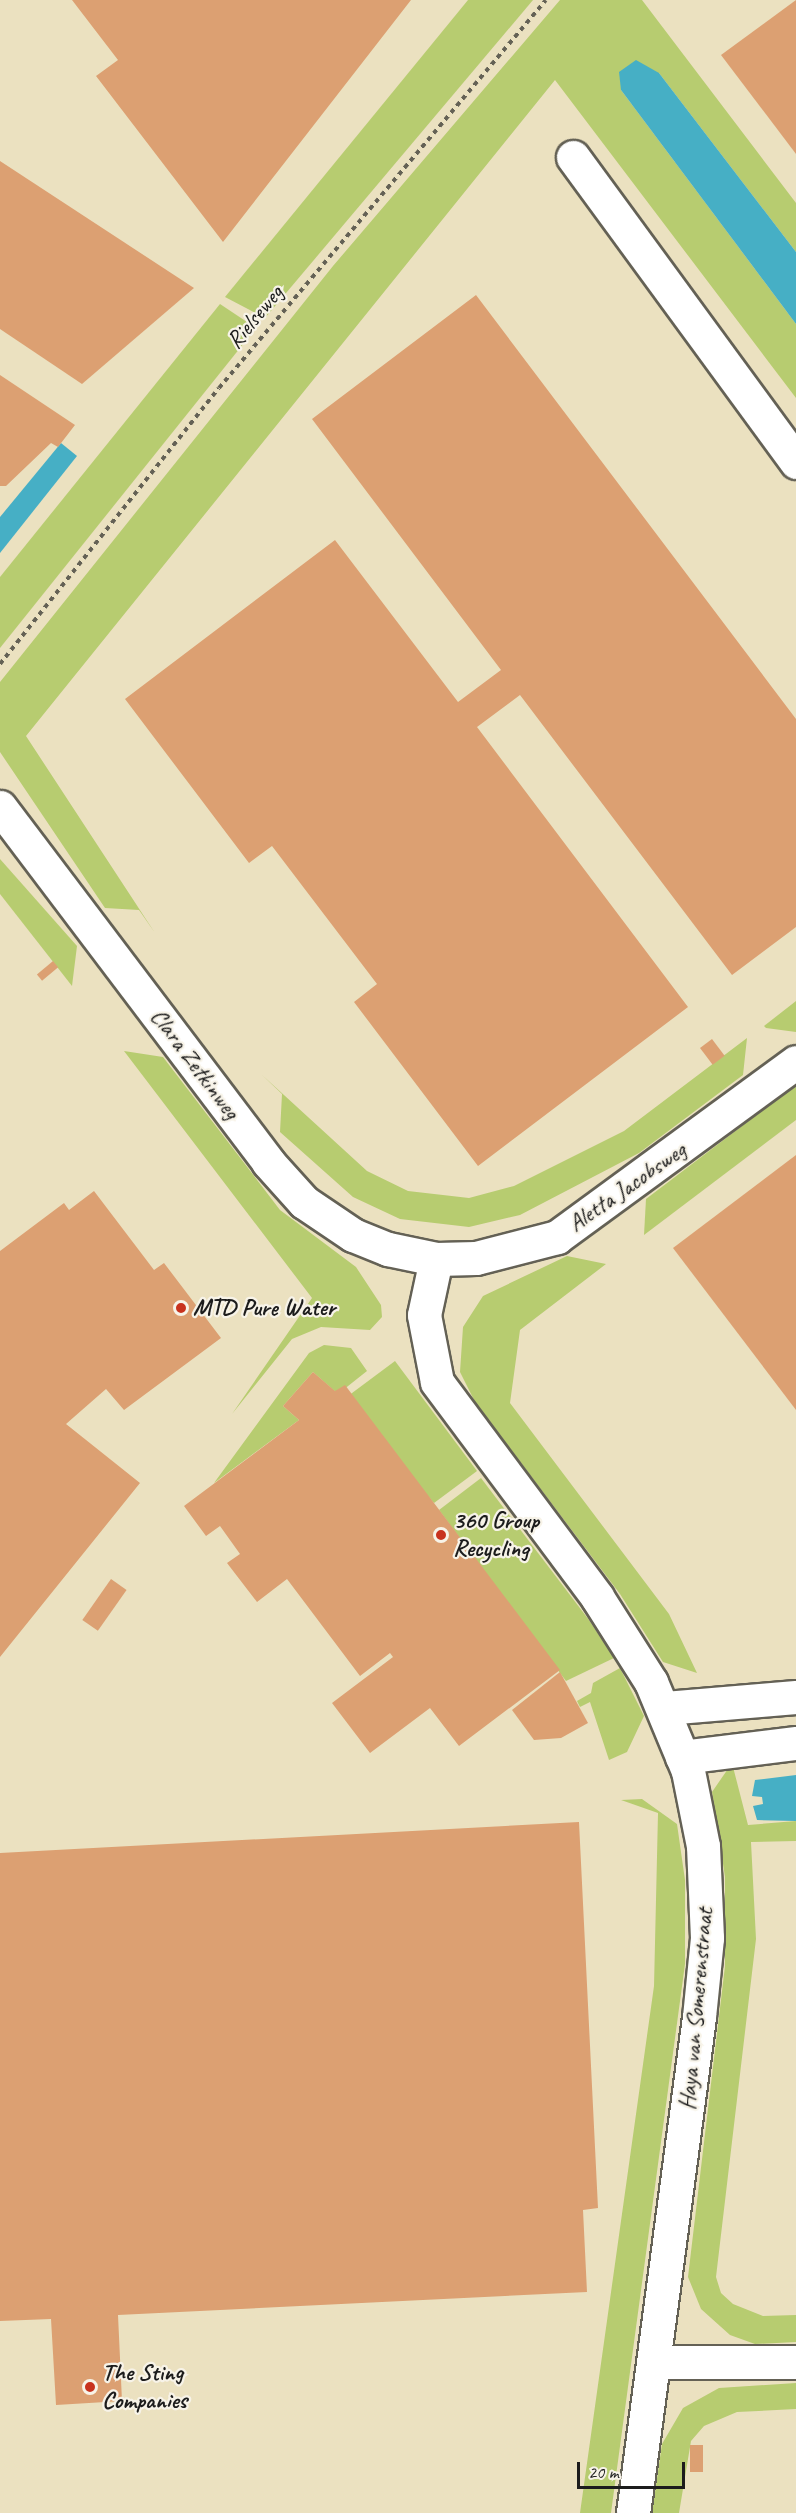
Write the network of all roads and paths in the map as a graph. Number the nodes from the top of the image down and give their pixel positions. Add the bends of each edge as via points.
1 (546, 0) edge
2 (573, 157) dead end
3 (796, 462) edge
4 (0, 664) edge
5 (0, 807) edge
6 (796, 1062) edge
7 (436, 1259) junction
8 (796, 1697) edge
9 (664, 1708) junction
10 (796, 1743) edge
11 (682, 1757) junction
12 (654, 2362) junction
13 (796, 2362) edge
14 (633, 2513) edge

1 - 4 path, Rielseweg via 219,388
2 - 3 street
5 - 7 street, Clara Zetkinweg via 304,1202 353,1235
6 - 7 street, Aletta Jacobsweg via 557,1237 526,1250
7 - 9 street, Haya van Somerenstraat via 424,1315 437,1382 627,1640
8 - 9 street
9 - 11 street, Haya van Somerenstraat
10 - 11 street
11 - 12 street, Haya van Somerenstraat via 703,1846 707,1938
12 - 13 street
12 - 14 street, Haya van Somerenstraat

